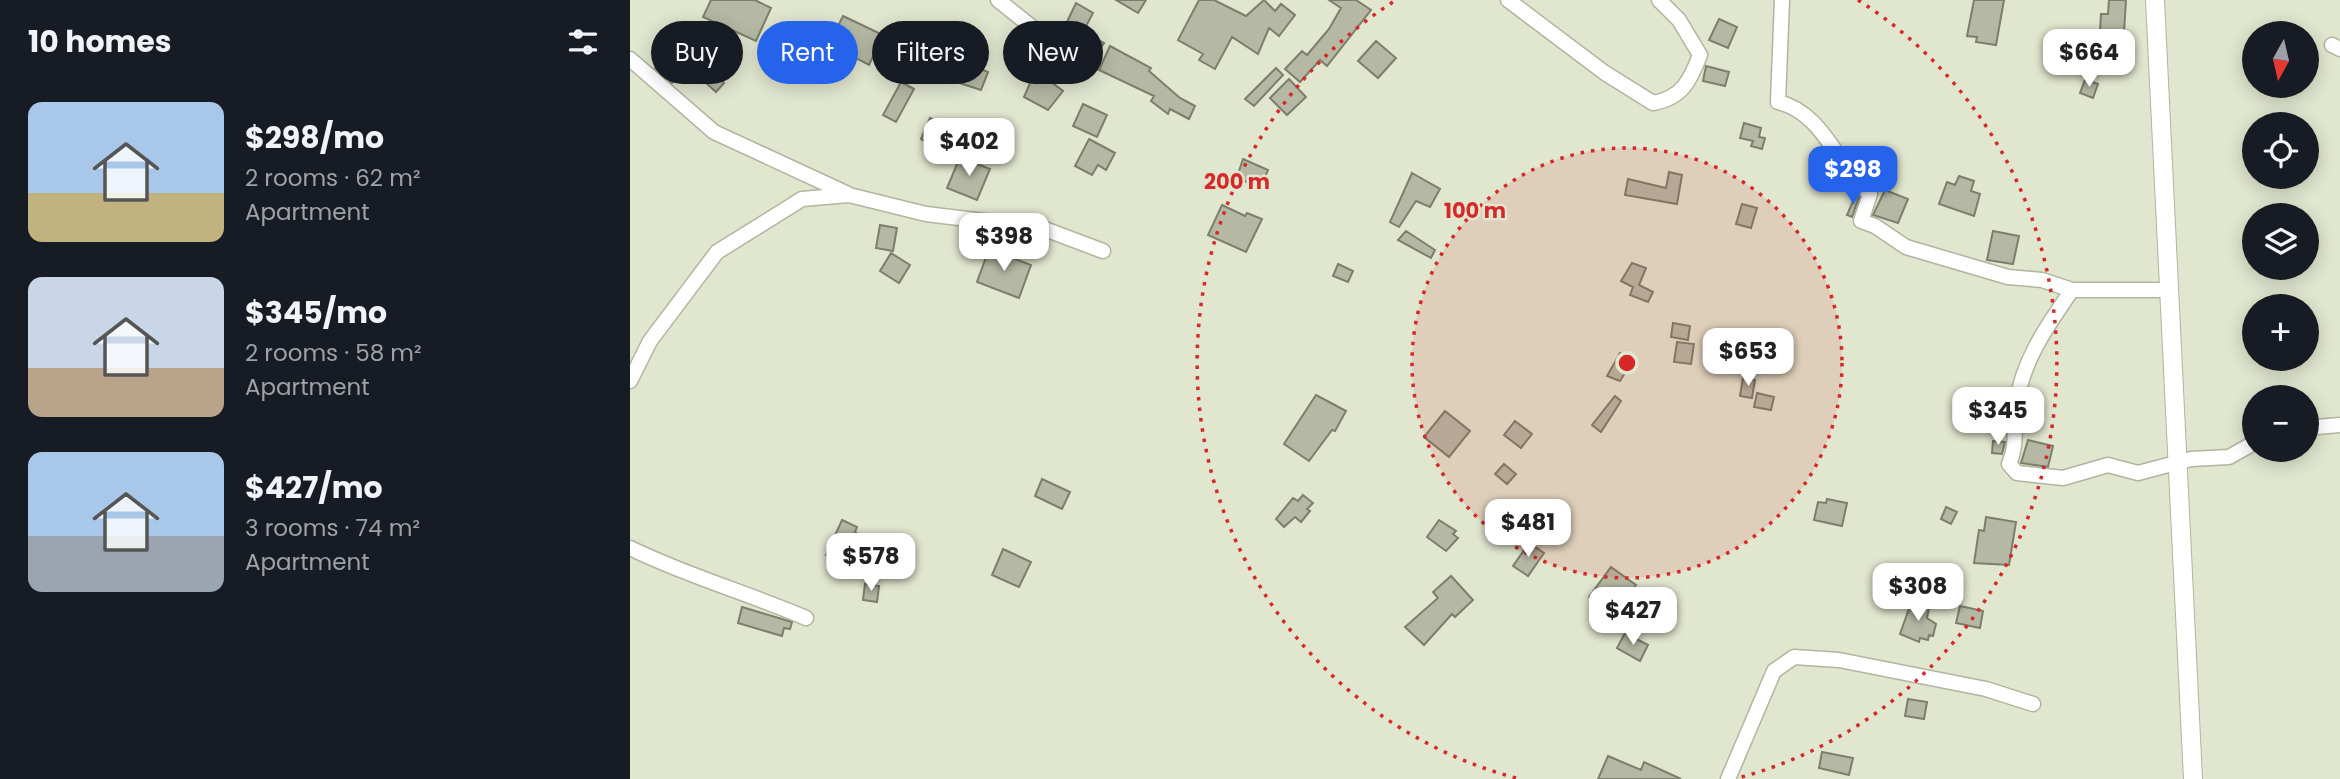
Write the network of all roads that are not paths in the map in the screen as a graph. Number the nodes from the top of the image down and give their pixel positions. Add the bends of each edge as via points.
1 (998, 0) edge
2 (1508, 0) edge
3 (1659, 0) edge
4 (1782, 0) edge
5 (2155, 0) edge
6 (1024, 21) edge
7 (630, 59) edge
8 (849, 195) junction
9 (1103, 251) dead end
10 (2072, 290) junction
11 (2168, 290) junction
12 (630, 381) edge
13 (2340, 425) edge
14 (2319, 427) edge
15 (2242, 450) edge
16 (2177, 465) junction
17 (630, 548) edge
18 (806, 618) dead end
19 (2033, 704) dead end
20 (1728, 779) edge
21 (2193, 779) edge

1 - 6 street
2 - 3 street via 1605,73 1654,103 1671,100 1692,76 1700,55 1679,20
4 - 10 street via 1778,102 1795,106 1871,194 1861,221 1906,247
5 - 11 street
7 - 8 street via 714,132
8 - 9 street via 926,214 1042,228
8 - 12 street via 803,199 717,252 650,341
10 - 11 street
10 - 16 street via 2028,356 2016,405 2017,448 2009,464 2017,473 2063,478 2108,465 2138,473
11 - 16 street
13 - 14 street
15 - 16 street via 2229,457 2191,459
16 - 21 street
17 - 18 street
19 - 20 street via 1986,689 1839,660 1794,657 1774,671

